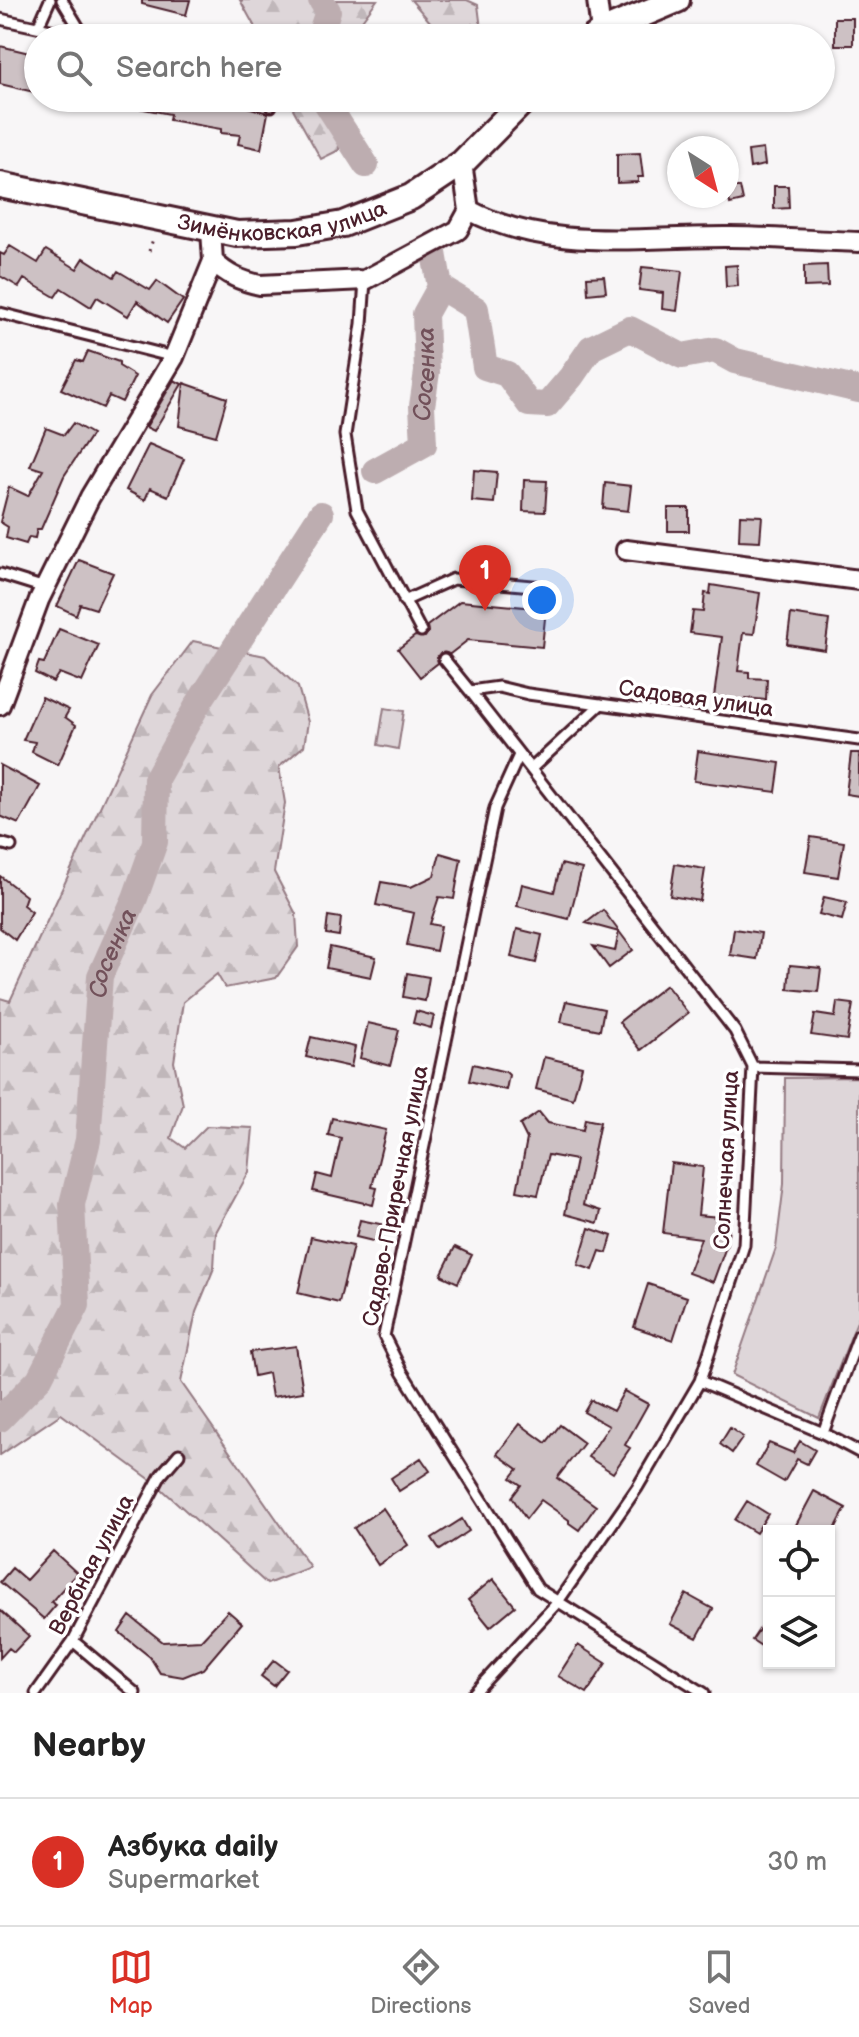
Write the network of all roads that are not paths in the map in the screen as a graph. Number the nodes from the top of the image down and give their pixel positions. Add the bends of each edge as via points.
1 (50, 0) edge
2 (62, 0) edge
3 (597, 0) edge
4 (677, 0) edge
5 (0, 19) edge
6 (24, 24) edge
7 (39, 24) edge
8 (77, 24) edge
9 (597, 24) edge
10 (622, 24) edge
11 (512, 112) edge
12 (462, 163) junction
13 (0, 185) edge
14 (469, 210) junction
15 (211, 230) junction
16 (859, 242) edge
17 (213, 261) junction
18 (365, 280) junction
19 (0, 313) edge
20 (174, 357) junction
21 (626, 550) dead end
22 (0, 574) edge
23 (859, 580) edge
24 (544, 587) dead end
25 (45, 588) junction
26 (404, 601) junction
27 (421, 631) dead end
28 (444, 659) dead end
29 (470, 691) junction
30 (601, 704) junction
31 (0, 705) edge
32 (859, 740) edge
33 (519, 755) junction
34 (531, 769) junction
35 (753, 1067) junction
36 (859, 1070) edge
37 (859, 1335) edge
38 (700, 1381) junction
39 (823, 1433) junction
40 (859, 1452) edge
41 (179, 1454) dead end
42 (557, 1603) junction
43 (73, 1641) junction
44 (36, 1693) edge
45 (135, 1693) edge
46 (474, 1693) edge
47 (704, 1693) edge

1 - 7 lane
2 - 8 lane
3 - 9 street
4 - 10 main road
5 - 6 lane
11 - 12 main road, Зимёнковская улица
12 - 14 street
12 - 15 main road, Зимёнковская улица via 411,197 343,224 297,232
13 - 15 main road, Зимёнковская улица
14 - 16 street via 558,238
14 - 18 street via 458,230
15 - 17 street
17 - 18 street via 226,273 260,285
17 - 20 street
18 - 26 lane via 345,435 357,510
19 - 20 lane
20 - 25 street via 90,497
21 - 23 street
22 - 25 lane
24 - 26 lane via 453,579
25 - 31 street
26 - 27 lane
28 - 29 lane, Солнечная улица
29 - 30 lane, Садовая улица via 499,687
29 - 33 lane, Солнечная улица
30 - 32 lane, Садовая улица
30 - 34 lane
33 - 34 lane, Солнечная улица
33 - 42 lane, Садово-Приречная улица via 495,808 384,1336 538,1589
34 - 35 lane, Солнечная улица via 735,1031
35 - 36 lane
35 - 38 lane, Солнечная улица via 744,1245
37 - 39 lane
38 - 39 lane
38 - 42 lane, Солнечная улица via 637,1488
39 - 40 lane
41 - 43 lane, Вербная улица via 161,1475
42 - 46 lane, Солнечная улица
42 - 47 lane, Садово-Приречная улица
43 - 44 lane, Вербная улица
43 - 45 lane

